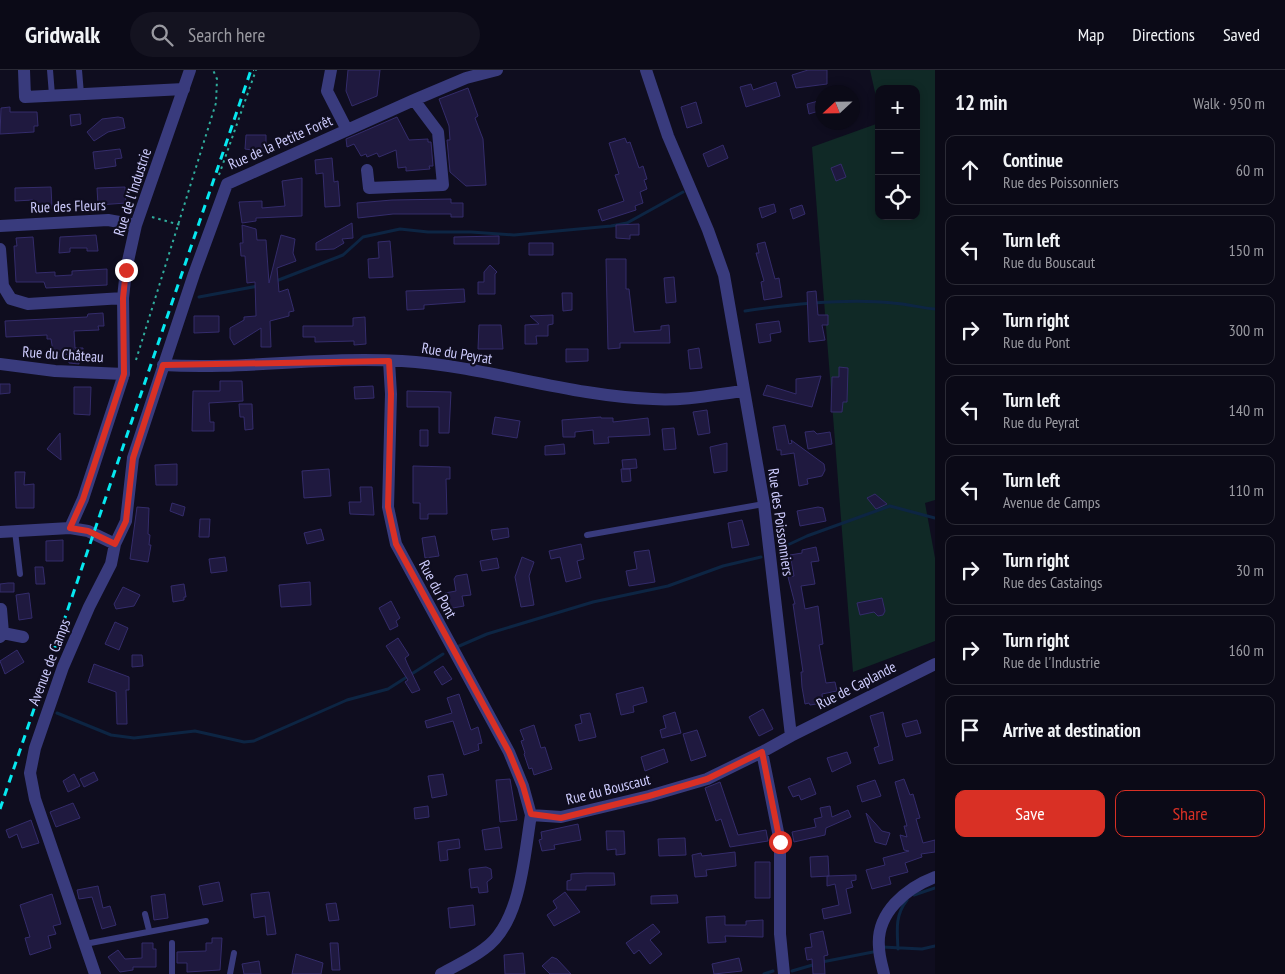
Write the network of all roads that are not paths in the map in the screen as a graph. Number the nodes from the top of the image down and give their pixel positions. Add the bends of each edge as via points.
1 (24, 70) edge
2 (50, 70) edge
3 (79, 70) edge
4 (190, 70) edge
5 (330, 70) edge
6 (497, 70) edge
7 (646, 70) edge
8 (184, 89) junction
9 (81, 94) junction
10 (52, 95) junction
11 (414, 100) junction
12 (347, 130) junction
13 (367, 170) dead end
14 (136, 225) junction
15 (0, 226) edge
16 (0, 249) edge
17 (123, 298) junction
18 (389, 361) junction
19 (0, 364) edge
20 (163, 365) junction
21 (124, 374) junction
22 (743, 392) junction
23 (764, 504) junction
24 (70, 528) junction
25 (15, 531) junction
26 (0, 532) edge
27 (587, 535) dead end
28 (115, 544) junction
29 (20, 574) dead end
30 (1, 609) dead end
31 (2, 635) edge
32 (23, 637) dead end
33 (935, 666) edge
34 (791, 736) junction
35 (762, 752) junction
36 (531, 814) junction
37 (935, 877) edge
38 (145, 914) dead end
39 (206, 921) dead end
40 (149, 930) junction
41 (172, 943) dead end
42 (85, 944) junction
43 (234, 953) dead end
44 (96, 974) edge
45 (172, 974) edge
46 (230, 974) edge
47 (441, 974) edge
48 (784, 974) edge
49 (884, 974) edge

1 - 10 street via 25,97
2 - 10 lane
3 - 9 lane
4 - 8 street, Rue de l'Industrie
5 - 12 street via 327,91
6 - 11 street, Rue de la Petite Forêt via 466,78
7 - 22 street, Rue des Poissonniers via 668,136 724,275
8 - 9 street
8 - 14 street, Rue de l'Industrie
9 - 10 street
11 - 12 street, Rue de la Petite Forêt
11 - 13 street via 438,132 443,184 369,188
12 - 20 street, Rue de la Petite Forêt via 228,184
14 - 15 street, Rue des Fleurs via 108,220
14 - 17 street, Rue de l'Industrie
16 - 17 street via 2,286 11,299 28,304
17 - 21 street, Rue de l'Industrie
18 - 20 street, Rue du Peyrat
18 - 22 street, Rue du Peyrat via 652,399
18 - 36 street, Rue du Pont via 388,507 396,544 509,752
19 - 21 street, Rue du Château
20 - 28 street, Avenue de Camps via 133,458 126,521
21 - 24 street, Rue de l'Industrie via 83,499
22 - 23 street, Rue des Poissonniers
23 - 27 lane
23 - 34 street, Rue des Poissonniers
24 - 25 street
24 - 28 street via 88,531
25 - 26 street
25 - 29 lane
28 - 42 street, Avenue de Camps via 111,564 62,667 30,773 35,798
30 - 31 street
31 - 32 street
33 - 34 street, Rue de Caplande
34 - 35 street
35 - 36 street, Rue du Bouscaut via 707,779 649,796 561,818
35 - 48 street via 780,842 780,934
36 - 47 street via 519,886 509,920 486,949
37 - 49 street via 913,888 896,902 883,922 878,947
38 - 40 lane
39 - 40 lane
40 - 42 lane
41 - 45 lane
42 - 44 street, Avenue de Camps
43 - 46 lane

